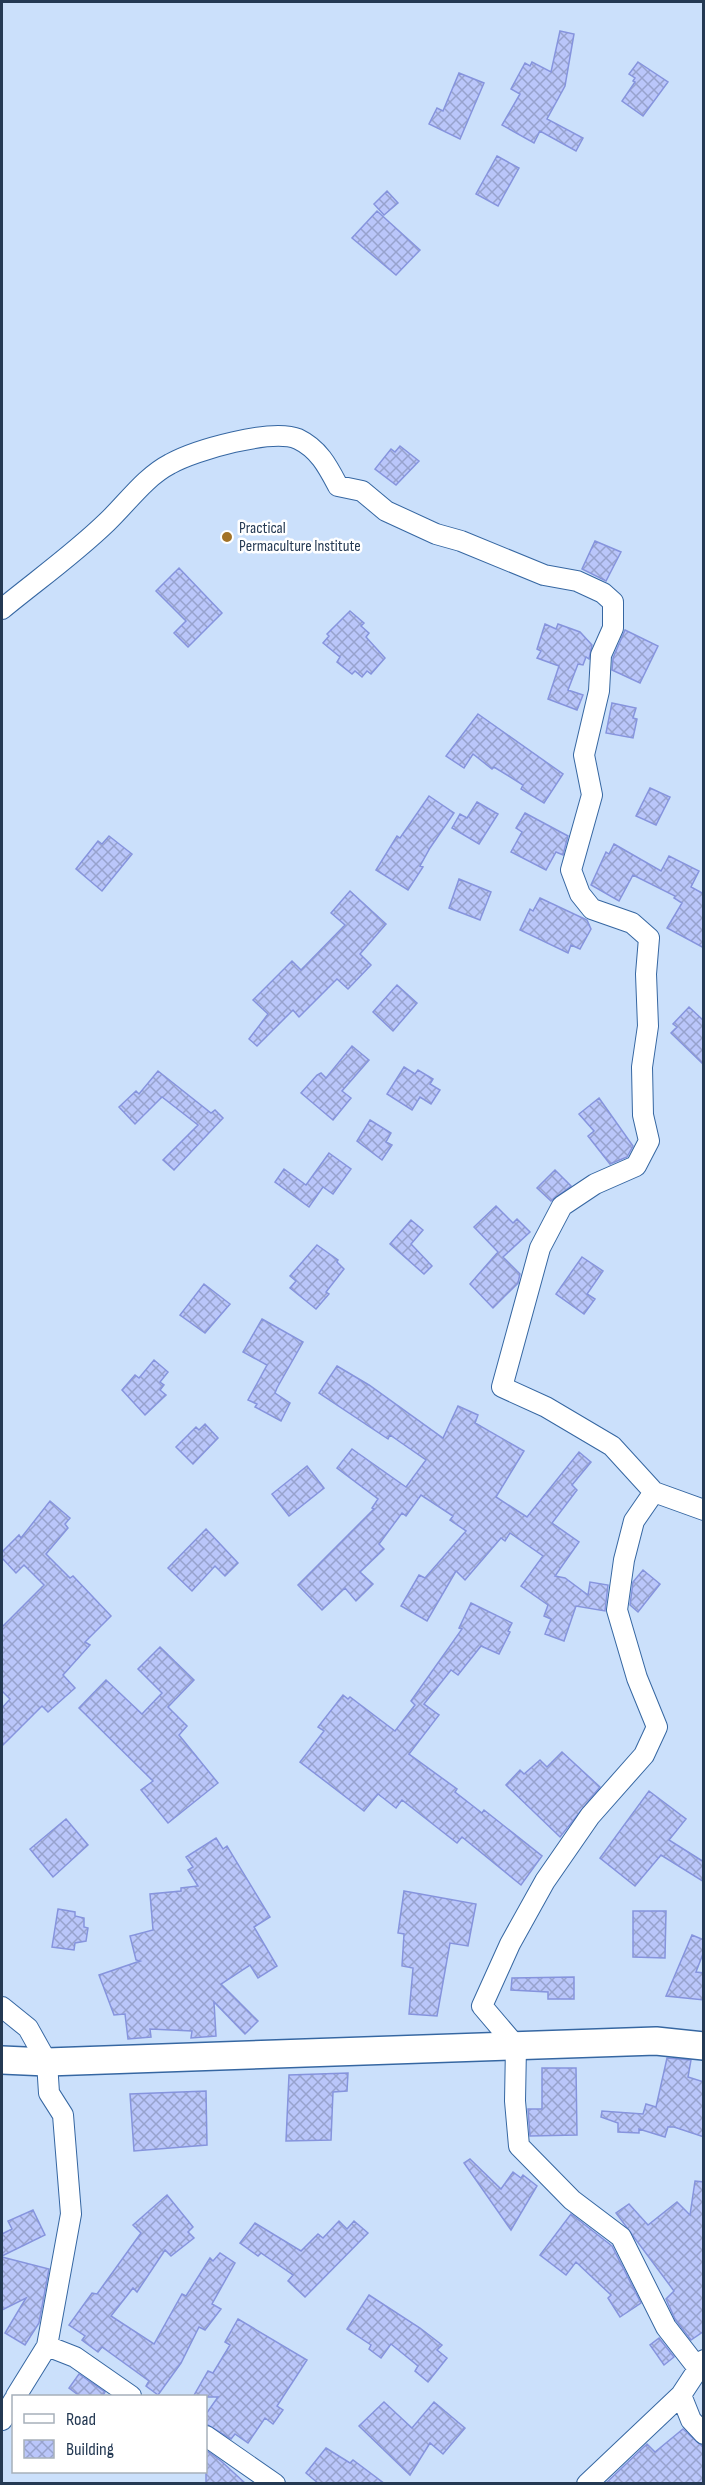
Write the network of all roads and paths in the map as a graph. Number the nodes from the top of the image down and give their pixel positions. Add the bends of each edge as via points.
1 (2, 609) edge
2 (654, 1492) junction
3 (704, 1510) edge
4 (482, 2006) junction
5 (2, 2007) edge
6 (516, 2046) junction
7 (704, 2046) edge
8 (482, 2047) junction
9 (2, 2060) edge
10 (46, 2062) junction
11 (47, 2346) junction
12 (700, 2364) edge
13 (17, 2395) edge
14 (128, 2395) edge
15 (681, 2395) junction
16 (12, 2403) edge
17 (2, 2420) edge
18 (704, 2434) edge
19 (207, 2437) edge
20 (275, 2484) edge
21 (587, 2484) edge

1 - 2 street via 106,523 168,465 223,443 267,438 296,438 321,455 338,486 362,491 386,511 426,530 544,575 577,581 613,602 613,628 601,655 599,691 584,755 592,795 571,870 580,894 592,909 632,923 649,938 648,1026 642,1067 643,1115 649,1141 636,1166 595,1184 562,1206 540,1248 502,1387 546,1407 612,1446
2 - 3 street
2 - 4 street via 634,1521 617,1610 637,1678 657,1727 644,1755 590,1816 545,1881
4 - 6 street
4 - 8 street
5 - 10 street via 28,2028
6 - 7 main road via 656,2041
6 - 8 main road
6 - 12 street via 519,2146 572,2200 621,2237 666,2328
8 - 10 main road
9 - 10 main road
10 - 11 street via 49,2093 63,2115 70,2214
11 - 13 street
11 - 14 street via 75,2357
12 - 15 street
15 - 18 street via 691,2420
15 - 21 street
16 - 17 street
19 - 20 street

